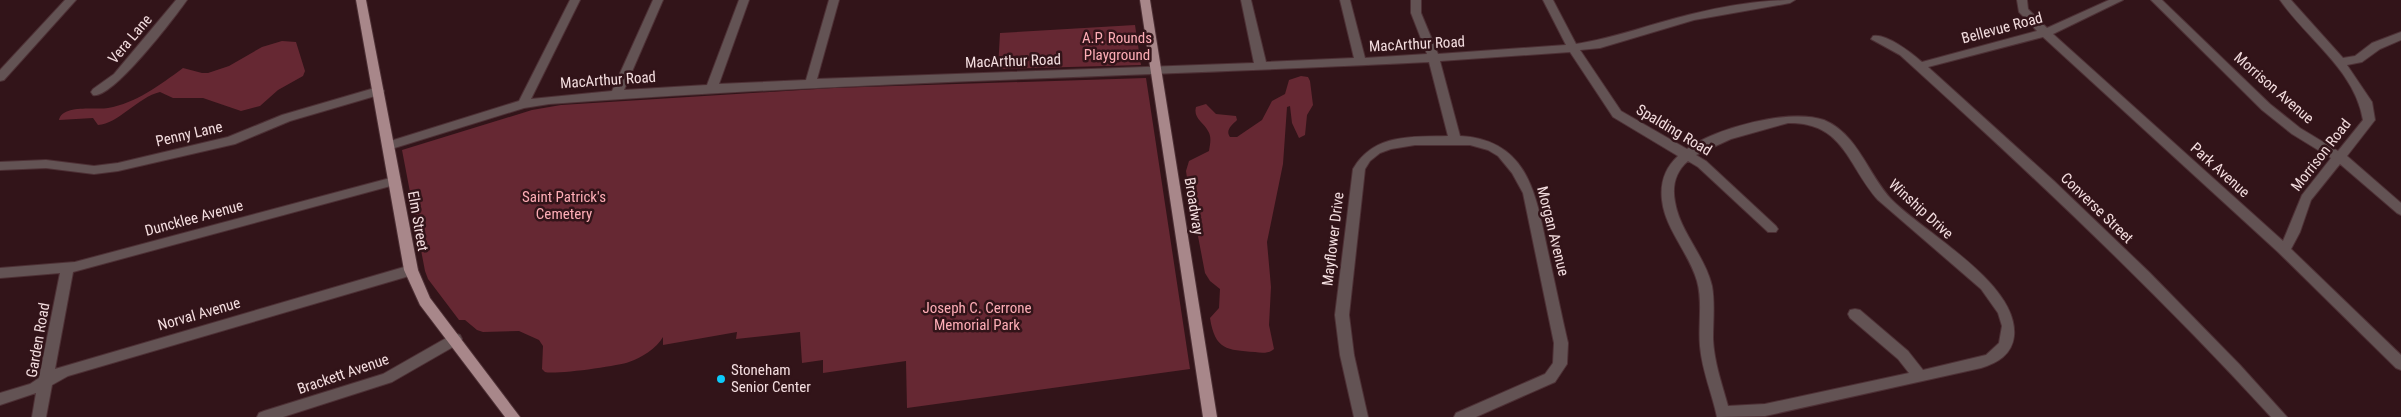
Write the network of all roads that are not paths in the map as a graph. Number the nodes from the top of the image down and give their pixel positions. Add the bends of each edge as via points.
1 (71, 0) edge
2 (182, 0) edge
3 (361, 0) edge
4 (575, 0) edge
5 (658, 0) edge
6 (744, 0) edge
7 (834, 0) edge
8 (1145, 0) edge
9 (1246, 0) edge
10 (1345, 0) edge
11 (1416, 0) edge
12 (1548, 0) edge
13 (1790, 0) edge
14 (2022, 0) edge
15 (2118, 0) edge
16 (2156, 0) edge
17 (2285, 0) edge
18 (2045, 33) junction
19 (2401, 36) edge
20 (1877, 39) dead end
21 (1573, 48) junction
22 (1433, 58) junction
23 (1361, 62) junction
24 (2340, 62) junction
25 (1919, 66) junction
26 (1261, 67) junction
27 (1157, 72) junction
28 (0, 77) edge
29 (811, 82) junction
30 (712, 88) junction
31 (378, 91) junction
32 (97, 92) dead end
33 (617, 94) junction
34 (523, 104) junction
35 (1455, 140) junction
36 (388, 146) junction
37 (1687, 155) junction
38 (2339, 157) junction
39 (0, 166) edge
40 (394, 180) junction
41 (2401, 210) edge
42 (1772, 229) dead end
43 (2283, 249) junction
44 (67, 269) junction
45 (410, 270) junction
46 (0, 273) edge
47 (1856, 314) dead end
48 (455, 339) junction
49 (2401, 364) edge
50 (1920, 376) junction
51 (48, 380) junction
52 (0, 398) edge
53 (1723, 415) edge
54 (40, 417) edge
55 (264, 417) edge
56 (513, 417) edge
57 (1210, 417) edge
58 (1361, 417) edge
59 (1461, 417) edge
60 (2280, 417) edge

1 - 28 street
2 - 32 street, Vera Lane via 118,77
3 - 31 main road, Elm Street
4 - 34 street
5 - 33 street
6 - 30 street
7 - 29 street
8 - 27 main road, Broadway
9 - 26 street
10 - 23 street
11 - 22 street via 1416,13
12 - 21 street, Spalding Road
13 - 21 street, MacArthur Road via 1693,17 1600,44
14 - 18 street, Park Avenue via 2025,13
15 - 18 street, Bellevue Road
16 - 38 street, Morrison Avenue via 2266,107 2296,131
17 - 24 street, Morrison Road
18 - 25 street, Bellevue Road
18 - 43 street, Park Avenue
19 - 24 street via 2376,46 2358,59
20 - 25 street, Converse Street via 1901,50
21 - 22 street, MacArthur Road
21 - 37 street, Spalding Road via 1617,114
22 - 23 street, MacArthur Road
22 - 35 street
23 - 26 street, MacArthur Road
24 - 38 street, Morrison Road via 2366,102 2369,120
25 - 60 street, Converse Street via 2170,300 2215,344
26 - 27 street, MacArthur Road
27 - 29 street, MacArthur Road
27 - 57 main road, Broadway
29 - 30 street, MacArthur Road
30 - 33 street, MacArthur Road
31 - 36 main road, Elm Street
31 - 39 street, Penny Lane via 286,118 231,141 118,167 94,170 46,164
33 - 34 street, MacArthur Road
34 - 36 street, MacArthur Road
35 - 58 street, Mayflower Drive via 1384,146 1368,155 1358,169 1342,315
35 - 59 street, Morgan Avenue via 1484,144 1500,151 1515,164 1535,211 1561,343 1558,368 1544,382
36 - 40 main road, Elm Street
37 - 42 street, Spalding Road via 1708,168
37 - 50 street, Winship Drive via 1712,140 1787,118 1814,121 1842,137 1878,194 1988,288 2008,319 2006,343 1995,356 1976,364
37 - 53 street, Winship Drive via 1673,169 1668,202 1704,284 1707,350
38 - 41 street, Morrison Avenue
38 - 43 street, Morrison Road via 2307,196 2291,241
40 - 44 street, Duncklee Avenue
40 - 45 main road, Elm Street
43 - 49 street, Park Avenue
44 - 46 street, Duncklee Avenue
44 - 51 street, Garden Road
45 - 48 main road, Elm Street via 425,301
45 - 51 street, Norval Avenue via 64,371
47 - 50 street via 1903,355
48 - 55 street, Brackett Avenue via 387,378
48 - 56 main road, Elm Street
50 - 53 street, Winship Drive via 1758,411
51 - 52 street, Norval Avenue
51 - 54 street, Garden Road

